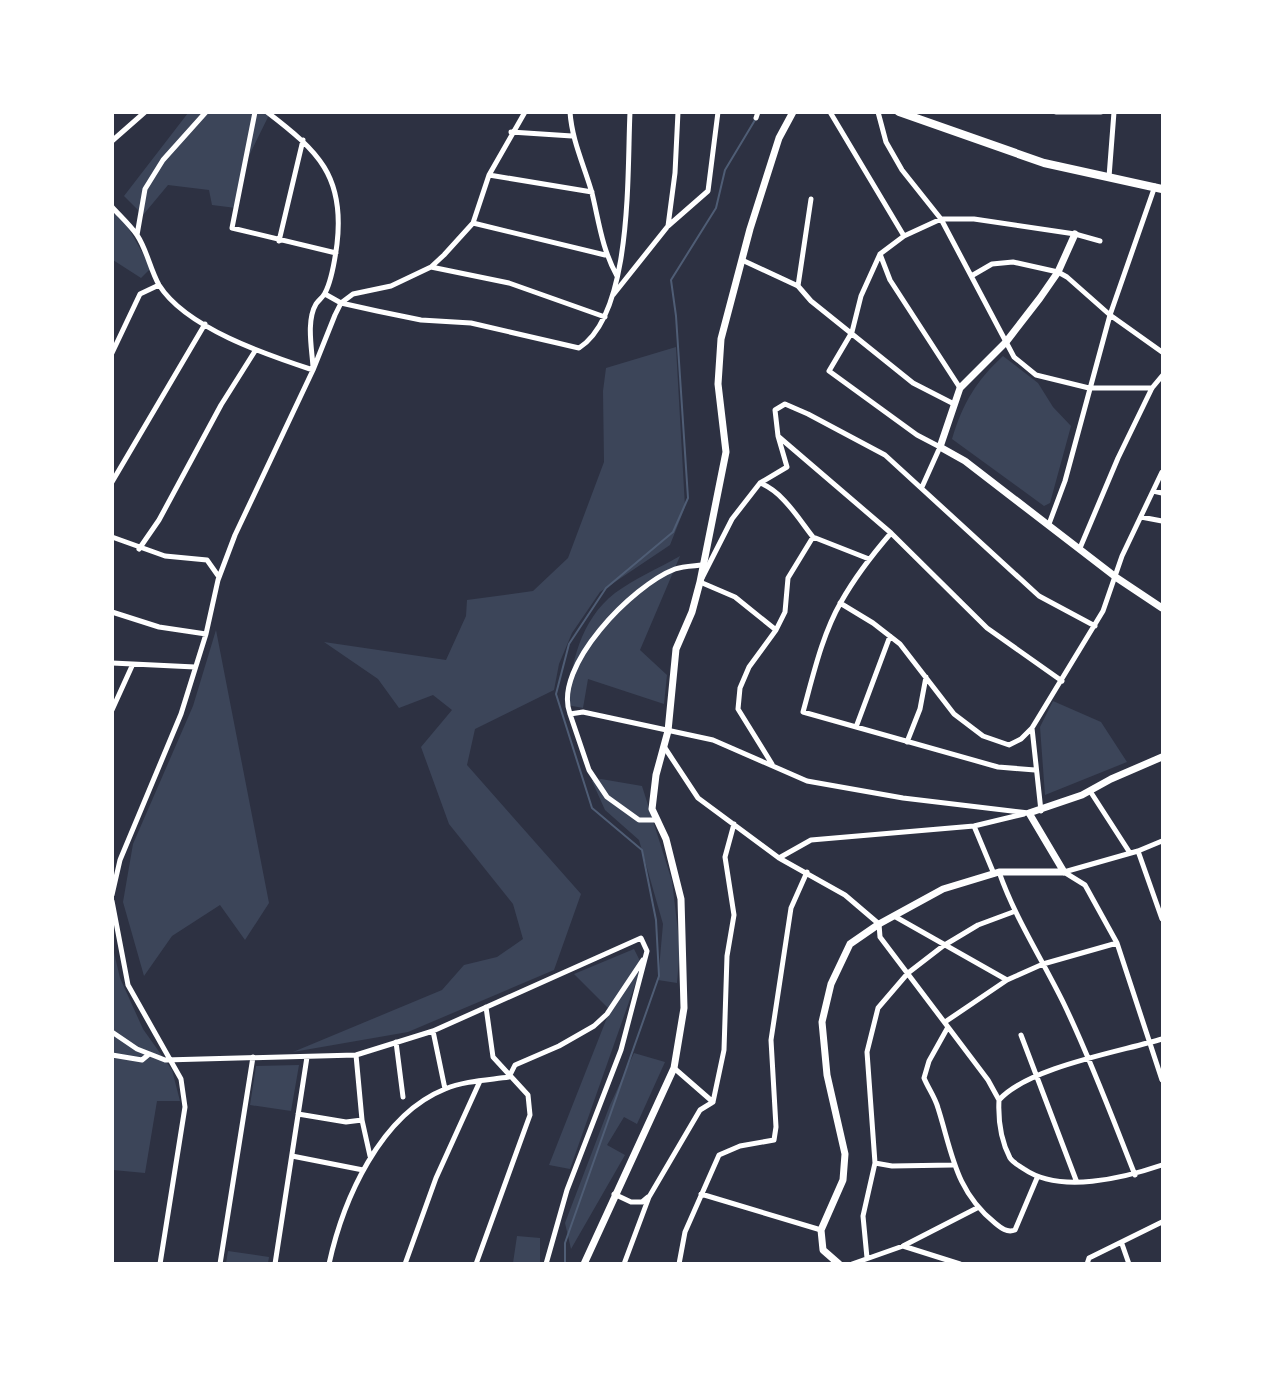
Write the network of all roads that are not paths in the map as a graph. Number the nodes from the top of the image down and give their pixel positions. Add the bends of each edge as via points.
1 (145, 112) edge
2 (206, 112) edge
3 (255, 112) edge
4 (267, 112) edge
5 (525, 112) edge
6 (570, 112) edge
7 (630, 112) edge
8 (678, 112) edge
9 (718, 112) edge
10 (792, 112) edge
11 (830, 112) edge
12 (878, 112) edge
13 (899, 112) edge
14 (1101, 112) edge
15 (1114, 112) edge
16 (1058, 113) edge
17 (511, 132) junction
18 (572, 135) junction
19 (303, 140) junction
20 (112, 141) edge
21 (489, 175) junction
22 (1109, 177) junction
23 (1159, 188) edge
24 (592, 192) junction
25 (811, 199) dead end
26 (114, 209) edge
27 (112, 218) edge
28 (941, 219) junction
29 (473, 223) junction
30 (668, 226) junction
31 (1075, 234) junction
32 (137, 235) junction
33 (904, 236) junction
34 (279, 241) junction
35 (1100, 242) dead end
36 (336, 254) junction
37 (880, 254) junction
38 (605, 255) junction
39 (742, 260) junction
40 (431, 267) junction
41 (1058, 272) junction
42 (973, 274) junction
43 (617, 276) junction
44 (159, 285) junction
45 (798, 285) junction
46 (325, 294) junction
47 (610, 299) junction
48 (341, 303) junction
49 (1110, 315) junction
50 (605, 317) junction
51 (205, 324) junction
52 (852, 332) junction
53 (1006, 342) junction
54 (255, 351) junction
55 (1162, 352) edge
56 (112, 353) edge
57 (313, 370) junction
58 (1162, 376) edge
59 (960, 388) junction
60 (1089, 388) junction
61 (1152, 388) junction
62 (954, 404) junction
63 (778, 436) junction
64 (940, 447) junction
65 (1162, 472) edge
66 (112, 482) edge
67 (760, 483) junction
68 (921, 487) junction
69 (1153, 491) junction
70 (1162, 493) edge
71 (1141, 517) junction
72 (1162, 521) edge
73 (1049, 524) junction
74 (891, 533) junction
75 (112, 537) edge
76 (813, 537) junction
77 (1080, 548) junction
78 (139, 549) junction
79 (869, 559) junction
80 (702, 565) junction
81 (219, 577) junction
82 (1116, 578) junction
83 (700, 582) junction
84 (840, 603) junction
85 (1162, 608) edge
86 (112, 612) edge
87 (1095, 626) junction
88 (776, 630) junction
89 (206, 634) junction
90 (890, 636) junction
91 (112, 663) edge
92 (132, 666) junction
93 (195, 667) junction
94 (926, 677) junction
95 (1062, 681) junction
96 (112, 710) edge
97 (570, 714) junction
98 (856, 728) junction
99 (1032, 728) junction
100 (668, 731) junction
101 (907, 742) junction
102 (665, 748) junction
103 (1162, 758) edge
104 (773, 765) junction
105 (1035, 770) junction
106 (1090, 791) junction
107 (1041, 811) junction
108 (1029, 813) junction
109 (657, 820) junction
110 (734, 824) junction
111 (974, 826) junction
112 (1162, 841) edge
113 (1138, 851) junction
114 (1130, 854) junction
115 (779, 858) junction
116 (807, 872) junction
117 (1064, 872) junction
118 (996, 873) junction
119 (112, 895) edge
120 (112, 901) edge
121 (1013, 912) junction
122 (894, 916) junction
123 (1162, 919) edge
124 (879, 924) junction
125 (1117, 943) junction
126 (946, 944) junction
127 (647, 951) junction
128 (1043, 964) junction
129 (908, 973) junction
130 (1007, 980) junction
131 (486, 1007) junction
132 (946, 1024) junction
133 (433, 1030) junction
134 (112, 1032) edge
135 (1021, 1035) dead end
136 (1162, 1039) edge
137 (396, 1042) junction
138 (1152, 1042) junction
139 (112, 1054) edge
140 (148, 1055) junction
141 (356, 1055) junction
142 (253, 1057) junction
143 (307, 1057) junction
144 (1090, 1057) junction
145 (172, 1061) junction
146 (674, 1068) junction
147 (1038, 1076) junction
148 (509, 1077) junction
149 (1162, 1080) edge
150 (480, 1081) junction
151 (445, 1089) junction
152 (403, 1097) dead end
153 (999, 1100) junction
154 (713, 1102) junction
155 (298, 1114) junction
156 (362, 1120) junction
157 (292, 1156) junction
158 (370, 1156) junction
159 (875, 1163) junction
160 (953, 1165) junction
161 (1162, 1165) edge
162 (363, 1170) junction
163 (1135, 1175) junction
164 (1037, 1178) junction
165 (1076, 1180) junction
166 (614, 1194) junction
167 (701, 1194) junction
168 (649, 1197) junction
169 (977, 1208) junction
170 (1162, 1222) edge
171 (821, 1230) junction
172 (1122, 1244) junction
173 (903, 1246) junction
174 (867, 1258) junction
175 (160, 1263) edge
176 (220, 1263) edge
177 (275, 1263) edge
178 (329, 1263) edge
179 (405, 1263) edge
180 (476, 1263) edge
181 (546, 1263) edge
182 (584, 1263) edge
183 (624, 1263) edge
184 (679, 1263) edge
185 (839, 1263) edge
186 (852, 1263) edge
187 (960, 1263) edge
188 (1087, 1263) edge
189 (1129, 1263) edge

1 - 20 street
2 - 32 street via 163,160 144,189
3 - 34 street via 232,228
4 - 19 street
5 - 17 street
6 - 18 street
7 - 43 street via 622,257
8 - 30 street
9 - 30 street via 708,191
10 - 39 street via 779,138
11 - 33 street
12 - 28 street via 886,142 902,170
13 - 22 main road via 1044,162
14 - 16 street
15 - 22 street
17 - 18 street
17 - 21 street
18 - 24 street
19 - 34 street
19 - 36 street via 323,163 338,199
21 - 24 street
21 - 29 street
22 - 23 main road
23 - 49 street
24 - 38 street
25 - 45 street
26 - 27 street
26 - 32 street
28 - 31 street via 974,219
28 - 33 street
28 - 42 street
29 - 38 street
29 - 40 street
30 - 47 street
31 - 35 street
31 - 41 street
32 - 44 street
33 - 37 street
34 - 36 street
36 - 46 street
37 - 52 street via 861,296
37 - 59 street via 890,280
38 - 43 street
39 - 45 street
39 - 80 street via 721,339 718,384 726,452
40 - 48 street via 391,286 353,294
40 - 50 street via 509,283
41 - 42 street via 1012,262 992,264
41 - 49 street
41 - 53 street
42 - 53 street
43 - 47 street
44 - 51 street
44 - 56 street via 140,294
45 - 52 street via 811,301
46 - 48 street
46 - 57 street via 315,306 310,333
47 - 50 street
48 - 50 street via 421,320 471,323 579,348 590,341
48 - 57 street
49 - 55 street
49 - 60 street
51 - 54 street
51 - 66 street
52 - 62 street via 913,383
52 - 64 street via 830,371 917,435
53 - 59 street
53 - 60 street via 1014,357 1036,375
54 - 57 street
54 - 78 street
57 - 81 street
58 - 61 street
59 - 62 street
60 - 61 street
60 - 73 street via 1065,481
61 - 77 street
62 - 64 street
63 - 67 street via 787,467
63 - 68 street via 775,410 785,404 885,455
63 - 74 street
64 - 68 street
64 - 73 street
65 - 69 street
67 - 76 street via 782,498
67 - 83 street via 729,524
68 - 87 street via 1039,596
69 - 70 street
69 - 71 street
71 - 72 street
71 - 82 street
73 - 77 street
74 - 79 street
74 - 95 street via 987,628
75 - 78 street
76 - 79 street
76 - 88 street via 788,578 784,612
77 - 82 street
78 - 81 street via 207,560
79 - 84 street
80 - 83 street
80 - 97 street via 667,573 616,613 573,668 566,696
81 - 89 street
82 - 85 street
82 - 87 street
83 - 88 street via 735,597
83 - 100 street via 676,649
84 - 90 street
84 - 98 street via 803,712
86 - 89 street via 159,627
87 - 95 street
88 - 104 street via 749,667 740,688 738,709
89 - 93 street
90 - 94 street
90 - 98 street
91 - 92 street
92 - 93 street
92 - 96 street
93 - 119 street via 181,714 120,860
94 - 99 street via 954,714 983,736 1008,745 1021,740
94 - 101 street via 920,709
95 - 99 street
97 - 100 street via 583,712
97 - 109 street via 589,770 607,797 639,820
98 - 101 street
99 - 105 street
100 - 102 street
100 - 104 street via 713,741
101 - 105 street via 998,767
102 - 109 street via 656,775 652,808
102 - 110 street via 698,798
103 - 106 street
104 - 108 street via 807,781 903,798
105 - 107 street
106 - 107 street
106 - 114 street
107 - 108 street
108 - 111 street
108 - 117 street
109 - 146 street via 666,839 681,899 684,1008
110 - 115 street
110 - 154 street via 725,857 734,915 727,956 724,1050
111 - 115 street via 811,840
111 - 118 street
112 - 113 street
113 - 114 street
113 - 123 street
114 - 117 street
115 - 116 street
116 - 124 street via 845,895
116 - 167 street via 791,908 771,1040 774,1140 740,1146 719,1155
117 - 118 street
117 - 125 street via 1085,885
118 - 121 street
118 - 122 street via 943,889
120 - 145 street via 128,985
121 - 126 street via 978,925
121 - 128 street
122 - 124 street
122 - 126 street
124 - 129 street via 880,937
124 - 171 street via 850,944 831,984 822,1022 827,1075 845,1154 843,1180
125 - 128 street
125 - 138 street
126 - 129 street
126 - 130 street
127 - 131 street via 641,938
127 - 148 street via 633,978 594,1026 515,1065
127 - 181 street via 621,1050 567,1190
128 - 130 street
128 - 144 street
129 - 132 street
129 - 159 street via 878,1008 867,1052
130 - 132 street
131 - 133 street
131 - 148 street via 494,1057
132 - 153 street
132 - 160 street via 924,1078 938,1105
133 - 137 street
133 - 151 street
134 - 140 street
135 - 147 street
136 - 138 street
137 - 141 street
137 - 152 street
138 - 144 street
138 - 149 street
139 - 140 street via 142,1060
140 - 145 street
141 - 143 street
141 - 156 street
142 - 143 street
142 - 145 street
142 - 176 street
143 - 155 street
144 - 147 street
144 - 163 street
145 - 175 street via 181,1079 184,1107
146 - 154 street
146 - 166 street
147 - 153 street via 1009,1089
147 - 165 street
148 - 150 street
148 - 180 street via 528,1095 530,1115
150 - 151 street
150 - 179 street via 436,1178
151 - 158 street via 419,1105
153 - 164 street via 998,1128 1011,1160
154 - 168 street via 700,1110
155 - 156 street via 346,1122
155 - 157 street
156 - 158 street
157 - 162 street
157 - 177 street
158 - 162 street
159 - 160 street
159 - 174 street via 863,1215
160 - 169 street
161 - 163 street
162 - 178 street via 347,1202
163 - 165 street via 1092,1182
164 - 165 street
164 - 169 street via 1015,1230 1000,1228
166 - 168 street via 631,1202
166 - 182 street
167 - 171 street
167 - 184 street via 685,1232
168 - 183 street
169 - 173 street
170 - 172 street
171 - 185 street via 823,1250
172 - 188 street via 1089,1258
172 - 189 street
173 - 174 street
173 - 187 street
174 - 186 street

